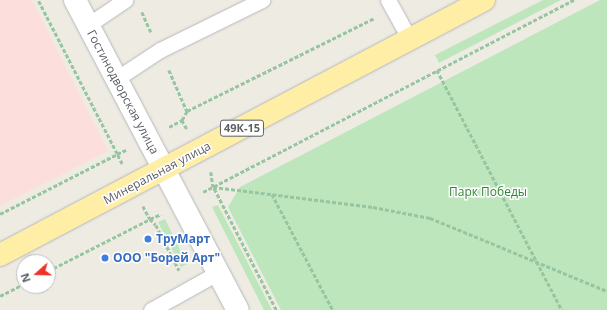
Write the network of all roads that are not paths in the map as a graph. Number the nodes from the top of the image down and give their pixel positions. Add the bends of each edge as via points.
1 (75, 0) edge
2 (125, 0) edge
3 (262, 0) edge
4 (484, 0) edge
5 (390, 4) edge
6 (88, 25) junction
7 (409, 38) junction
8 (116, 79) junction
9 (164, 170) junction
10 (0, 255) edge
11 (219, 272) junction
12 (151, 310) edge
13 (238, 310) edge

1 - 6 street, Гостинодворская улица
2 - 6 lane
3 - 8 lane via 160,50
4 - 7 main road, Минеральная улица / 49К-15
5 - 7 lane
6 - 8 street, Гостинодворская улица
7 - 9 main road, Минеральная улица / 49К-15
8 - 9 street, Гостинодворская улица
9 - 10 main road, Минеральная улица / 49К-15
9 - 11 street, Гостинодворская улица
11 - 12 lane
11 - 13 street, Гостинодворская улица

